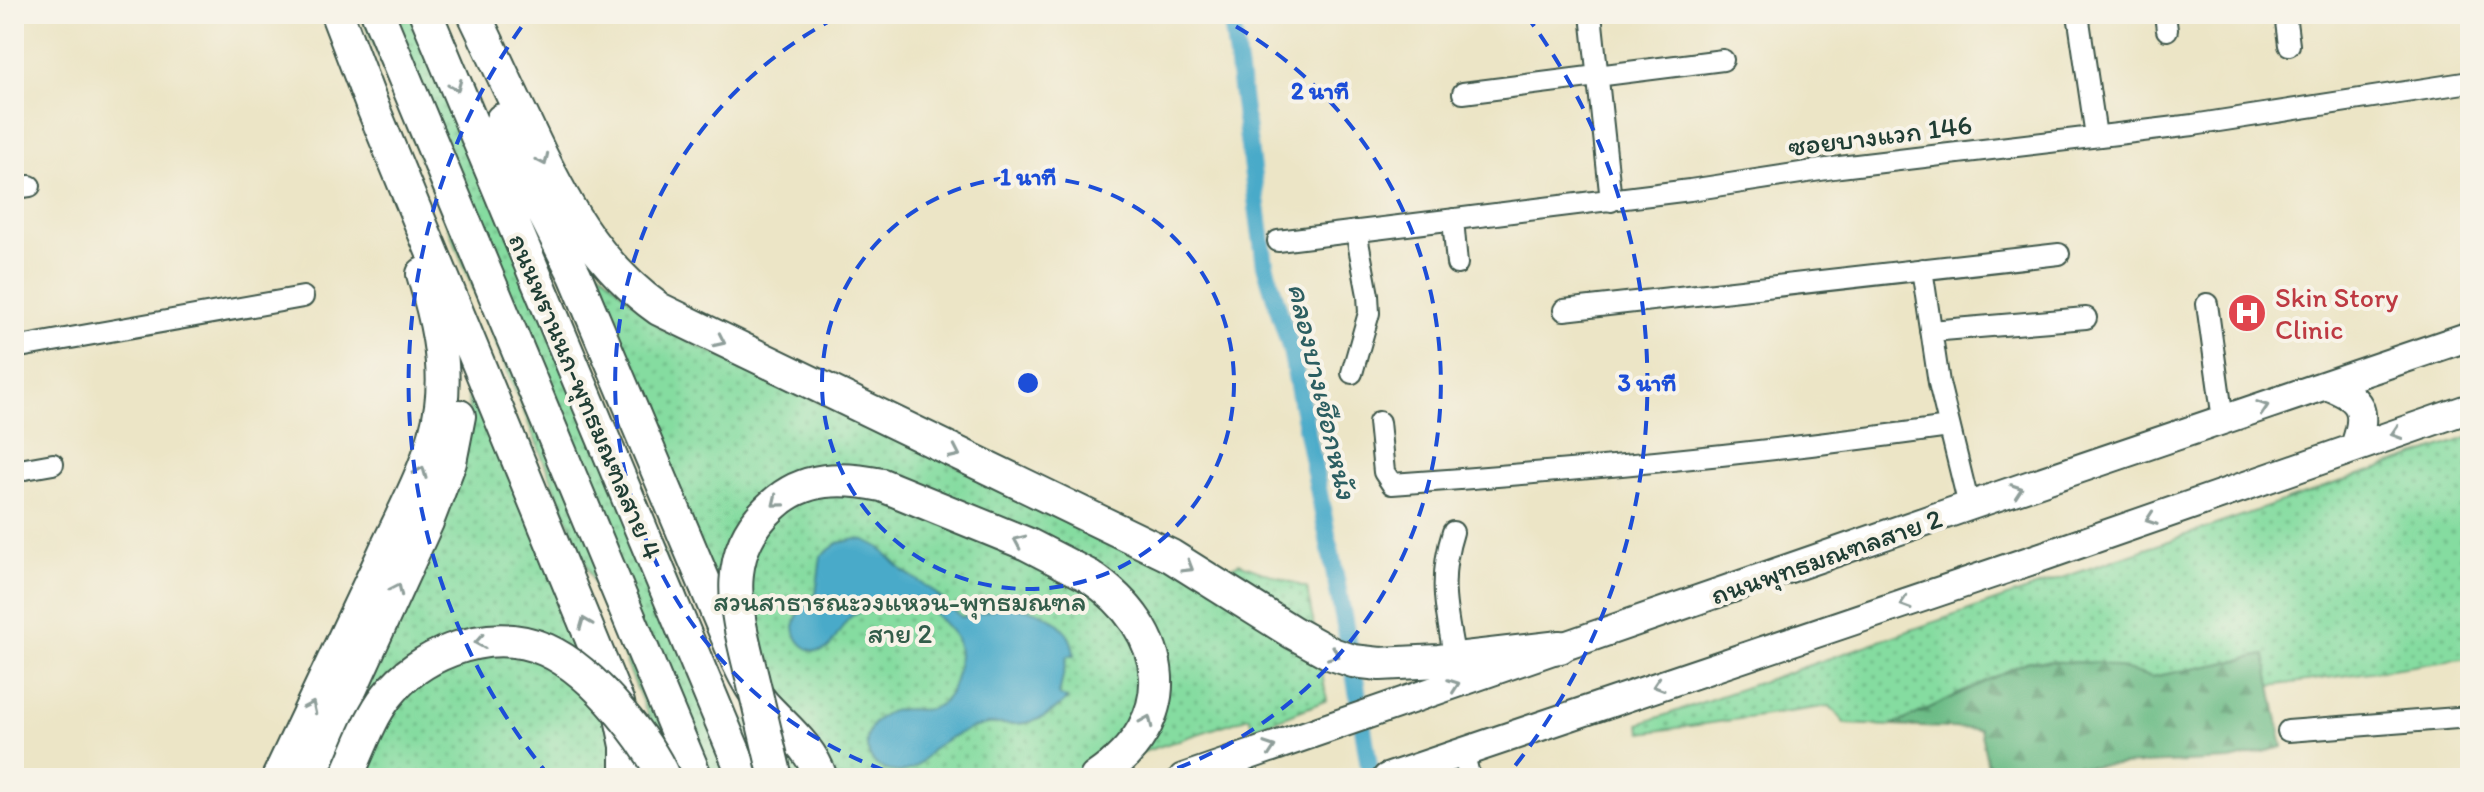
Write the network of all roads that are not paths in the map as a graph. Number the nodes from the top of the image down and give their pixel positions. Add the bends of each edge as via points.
1 (337, 14) edge
2 (353, 14) edge
3 (378, 14) edge
4 (426, 14) edge
5 (457, 14) edge
6 (474, 14) edge
7 (1591, 14) edge
8 (2078, 14) edge
9 (2285, 14) edge
10 (2289, 45) dead end
11 (1723, 60) dead end
12 (1599, 77) junction
13 (2470, 82) edge
14 (1463, 93) dead end
15 (373, 108) junction
16 (2096, 136) junction
17 (525, 176) junction
18 (1611, 201) junction
19 (1453, 219) junction
20 (1356, 231) junction
21 (1287, 240) dead end
22 (2059, 254) dead end
23 (1457, 264) dead end
24 (450, 268) junction
25 (1922, 269) junction
26 (303, 297) dead end
27 (2207, 304) dead end
28 (1564, 310) dead end
29 (2086, 318) dead end
30 (1931, 331) junction
31 (2470, 336) edge
32 (14, 348) edge
33 (1352, 373) dead end
34 (2326, 385) junction
35 (2470, 408) edge
36 (2223, 420) junction
37 (1379, 422) dead end
38 (1949, 427) junction
39 (2355, 446) junction
40 (53, 464) dead end
41 (14, 471) edge
42 (1969, 506) junction
43 (1453, 532) dead end
44 (1560, 647) junction
45 (1455, 659) junction
46 (662, 697) junction
47 (2470, 717) edge
48 (2288, 731) dead end
49 (1467, 765) edge
50 (1389, 777) edge
51 (278, 778) edge
52 (310, 778) edge
53 (346, 778) edge
54 (627, 778) edge
55 (664, 778) edge
56 (696, 778) edge
57 (745, 778) edge
58 (766, 778) edge
59 (776, 778) edge
60 (821, 778) edge
61 (1096, 778) edge
62 (1183, 778) edge

1 - 15 main road
2 - 24 main road
3 - 46 main road, ถนนพรานนก-พุทธมณฑลสาย 4
4 -> 57 main road, ถนนพรานนก-พุทธมณฑลสาย 4
5 - 17 main road
6 -> 45 main road via 566,205 607,264 641,296 697,330 1171,556 1332,654 1380,664
7 - 12 street
8 - 16 street
9 - 10 street
11 - 12 street
12 - 14 street
12 - 18 street
13 - 16 street, ซอยบางแวก 146
15 - 24 main road
51 -> 15 main road via 411,497 441,405 435,319
16 - 18 street, ซอยบางแวก 146
17 - 58 main road via 552,267
17 - 60 main road via 575,275 749,685 810,754
18 - 19 street, ซอยบางแวก 146
19 - 20 street, ซอยบางแวก 146
19 - 23 street
20 - 21 street, ซอยบางแวก 146
20 - 33 street via 1369,313
22 - 25 street
24 - 46 main road via 557,495
52 -> 24 main road via 427,522 456,439 460,389
54 -> 24 main road via 618,703
25 - 28 street
25 - 30 street
26 - 32 street
27 - 36 street
29 - 30 street
30 - 38 street
31 - 34 main road, ถนนพุทธมณฑลสาย 2
36 -> 34 main road, ถนนพุทธมณฑลสาย 2
34 - 39 main road via 2344,392 2359,407 2362,428
35 -> 39 main road
42 -> 36 main road, ถนนพุทธมณฑลสาย 2
37 - 38 street via 1384,472 1392,484 1773,450
38 - 42 street
39 -> 49 main road
40 - 41 street
42 - 44 main road, ถนนพุทธมณฑลสาย 2
43 - 45 street via 1443,596
44 - 45 main road
62 -> 44 main road, ถนนพุทธมณฑลสาย 2
46 - 56 main road, ถนนพรานนก-พุทธมณฑลสาย 4
47 - 48 street
49 - 50 main road
55 -> 53 main road, bridge via 629,722 589,678 549,649 516,640 476,642 426,661 378,709
61 -> 59 main road, bridge via 1139,739 1153,709 1154,659 1122,601 1089,576 1027,544 882,485 826,480 790,492 763,514 740,555 735,582 739,622

